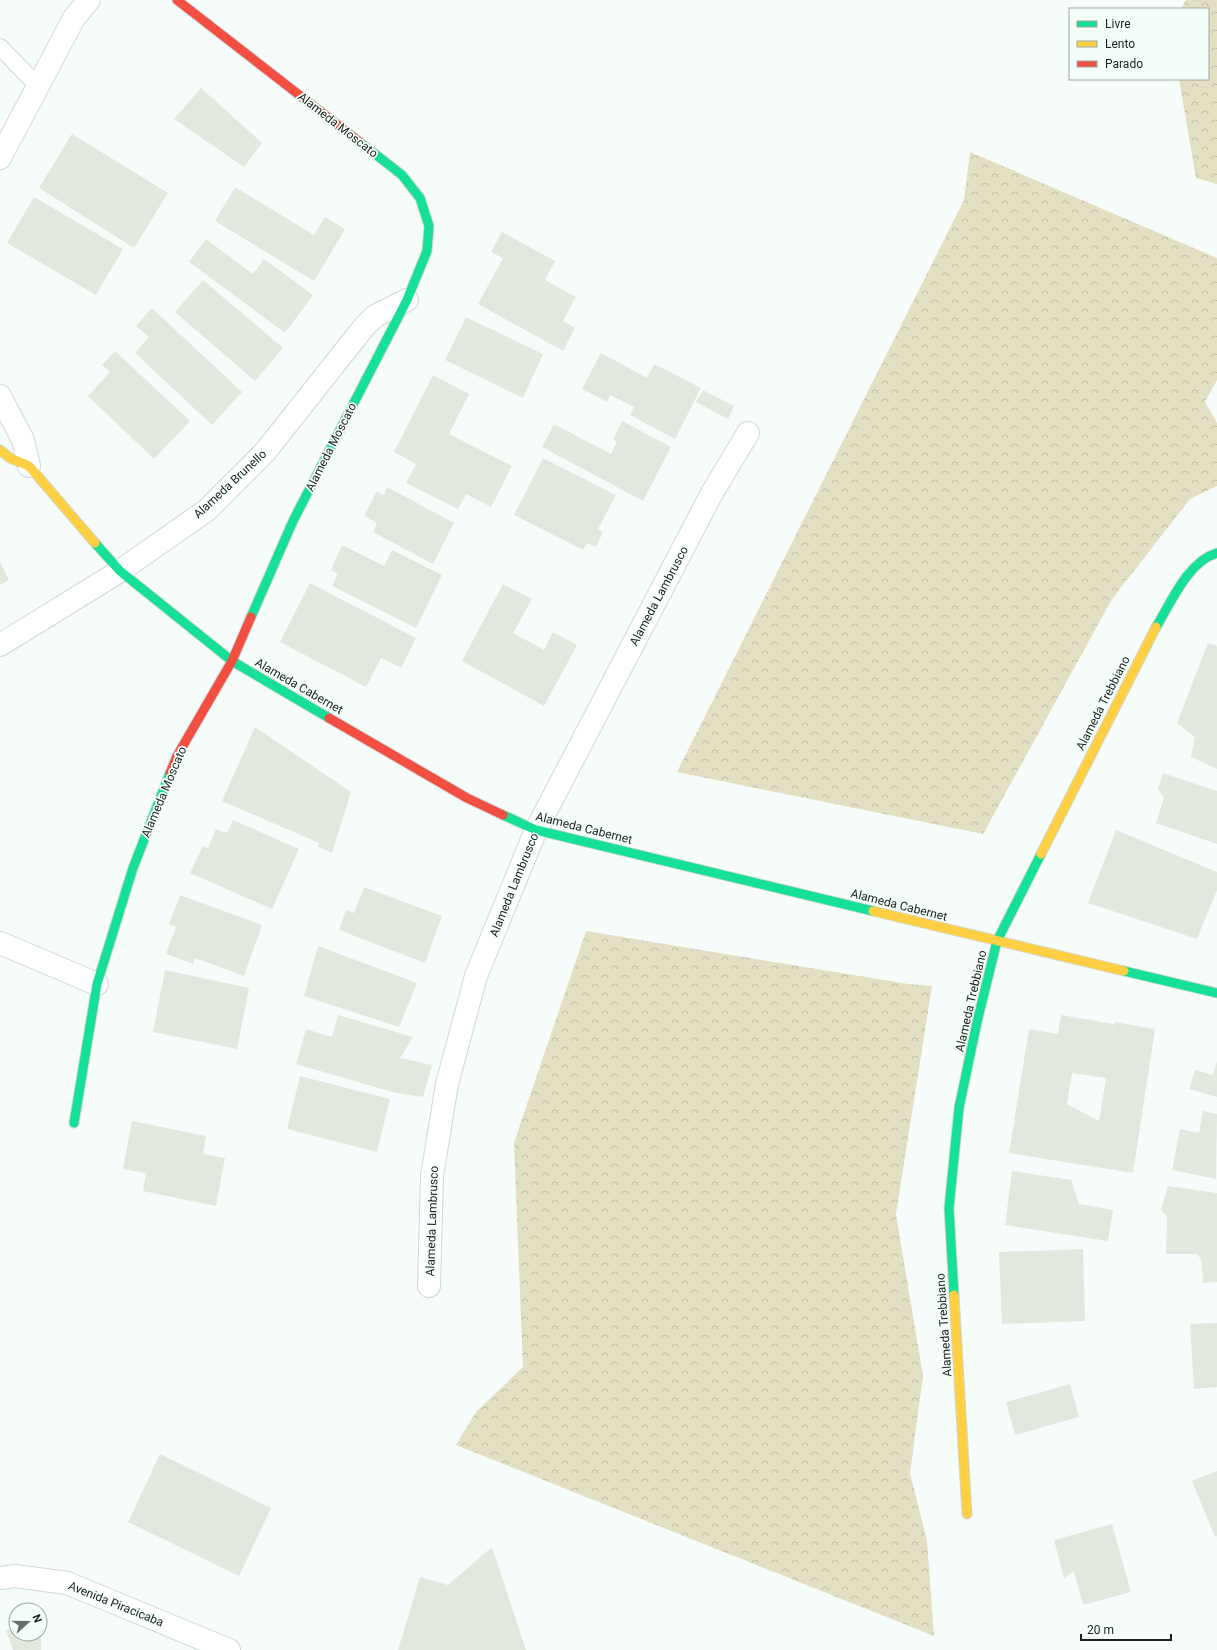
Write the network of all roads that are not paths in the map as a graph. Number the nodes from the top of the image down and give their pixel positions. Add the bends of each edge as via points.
1 (89, 0) edge
2 (177, 0) edge
3 (0, 47) edge
4 (38, 86) junction
5 (0, 158) edge
6 (407, 300) junction
7 (0, 396) edge
8 (748, 433) dead end
9 (0, 450) edge
10 (29, 466) junction
11 (1217, 553) edge
12 (120, 570) junction
13 (0, 645) edge
14 (232, 661) junction
15 (536, 830) junction
16 (997, 941) junction
17 (0, 943) edge
18 (97, 984) junction
19 (1217, 993) edge
20 (74, 1123) dead end
21 (429, 1286) dead end
22 (967, 1514) dead end
23 (0, 1578) edge
24 (229, 1650) edge

1 - 4 street via 74,18
2 - 6 street, Alameda Moscato via 402,175 420,198 429,226 427,251
3 - 4 lane
4 - 5 street
6 - 12 street, Alameda Brunello via 375,316 364,327 265,452 207,510
6 - 14 street, Alameda Moscato via 293,521
7 - 10 street via 23,440
8 - 15 street, Alameda Lambrusco via 712,493
9 - 10 street via 10,458
10 - 12 street, Alameda Cabernet
11 - 16 street, Alameda Trebbiano via 1210,555 1189,572 1153,632
12 - 13 street, Alameda Brunello
12 - 14 street, Alameda Cabernet
14 - 15 street, Alameda Cabernet via 467,798
14 - 18 street, Alameda Moscato via 177,756 133,868
15 - 16 street, Alameda Cabernet
15 - 21 street, Alameda Lambrusco via 476,976 447,1084 432,1176
16 - 19 street, Alameda Cabernet
16 - 22 street, Alameda Trebbiano via 959,1108 949,1208
17 - 18 street
18 - 20 street, Alameda Moscato
23 - 24 street, Avenida Piracicaba via 15,1576 67,1583

